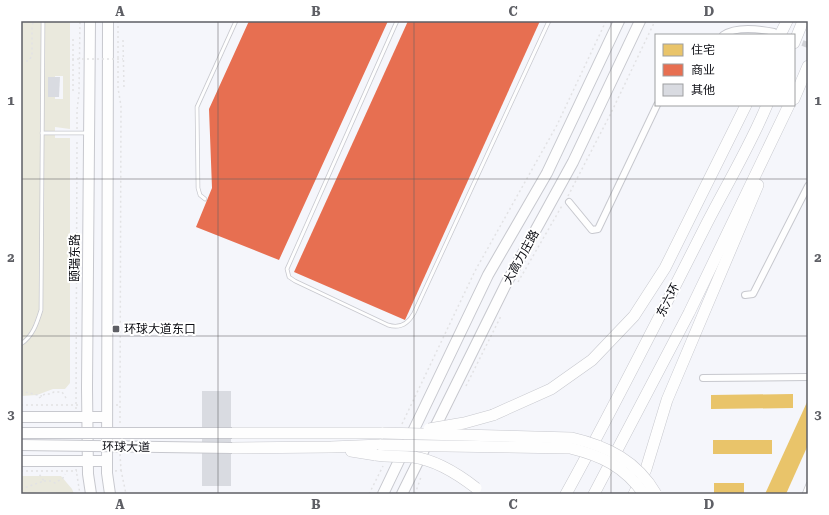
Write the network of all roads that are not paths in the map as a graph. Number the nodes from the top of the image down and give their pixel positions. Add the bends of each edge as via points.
1 (43, 21) edge
2 (90, 21) edge
3 (108, 21) edge
4 (236, 21) edge
5 (397, 21) edge
6 (550, 21) edge
7 (620, 21) edge
8 (640, 21) edge
9 (787, 21) edge
10 (803, 21) edge
11 (777, 33) edge
12 (725, 34) edge
13 (795, 41) edge
14 (808, 66) edge
15 (795, 93) edge
16 (795, 97) edge
17 (656, 106) edge
18 (746, 106) edge
19 (767, 106) edge
20 (790, 106) edge
21 (790, 106) edge
22 (42, 133) junction
23 (89, 133) junction
24 (808, 186) edge
25 (205, 199) dead end
26 (566, 201) road end
27 (745, 295) dead end
28 (21, 344) edge
29 (808, 377) edge
30 (703, 378) dead end
31 (21, 417) edge
32 (88, 417) junction
33 (107, 417) junction
34 (21, 433) edge
35 (232, 433) joint
36 (383, 433) junction
37 (21, 445) edge
38 (331, 447) junction
39 (232, 448) joint
40 (21, 461) edge
41 (88, 461) junction
42 (107, 461) junction
43 (808, 484) edge
44 (478, 491) edge
45 (92, 494) edge
46 (110, 494) edge
47 (383, 494) edge
48 (402, 494) edge
49 (566, 494) edge
50 (594, 494) edge
51 (634, 494) edge
52 (644, 494) edge
53 (656, 494) edge
54 (804, 494) edge

1 - 22 lane
2 - 23 main road, 颐瑞东路
3 - 33 main road
4 - 25 lane via 196,107 198,188 200,195
5 - 6 lane via 287,269 289,277 295,281 396,326 407,323 414,313
7 - 47 main road, 大高力庄路 via 547,173 488,275
8 - 48 main road, 大高力庄路 via 573,162 506,284
9 - 11 highway
10 - 13 highway
11 - 12 street via 747,29
14 - 15 highway
14 - 16 highway
17 - 26 street via 598,229 592,230
18 - 36 highway, bridge via 665,268 634,316 592,360 551,389 493,415 451,426
19 - 49 highway, 东六环 via 648,341
20 - 50 highway, 东六环 via 688,313
21 - 51 highway via 667,400 646,469
22 - 23 lane
22 - 28 lane via 41,310 30,335
23 - 32 main road, 颐瑞东路
24 - 27 street via 753,294
29 - 30 street
31 - 32 main road
32 - 33 main road
32 - 41 main road, 颐瑞东路
33 - 42 main road
34 - 35 main road, 环球大道, bridge
35 - 36 highway
36 - 53 highway, bridge via 572,438 595,443 618,454 643,475
37 - 39 main road, 环球大道, bridge
38 - 39 highway
38 - 44 highway, bridge via 380,459 413,457 432,462 461,476
38 - 52 highway, bridge via 381,445 570,448 596,455 620,468
40 - 41 main road
41 - 42 main road
41 - 45 main road, 颐瑞东路
42 - 46 main road
43 - 54 lane

